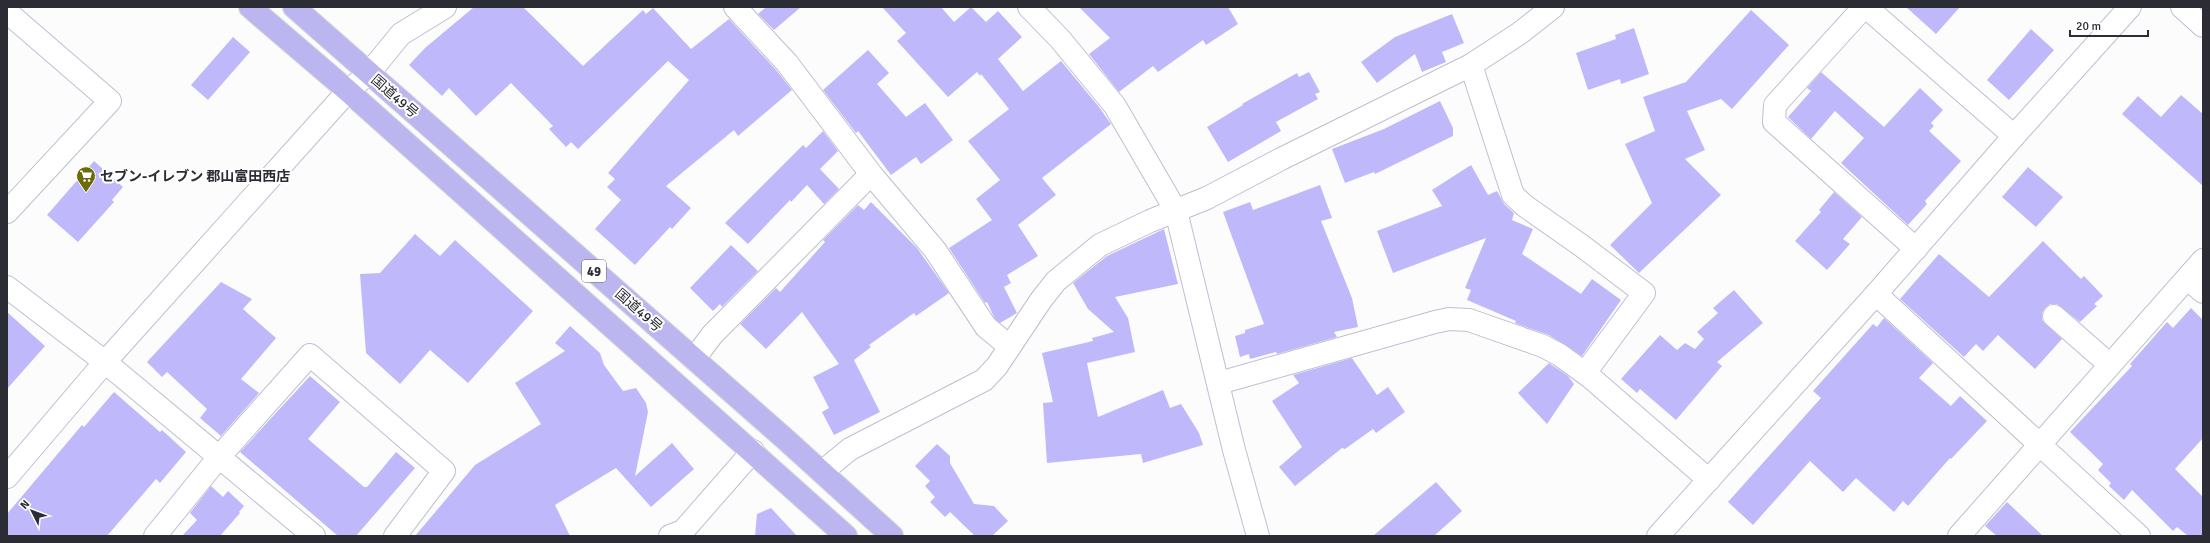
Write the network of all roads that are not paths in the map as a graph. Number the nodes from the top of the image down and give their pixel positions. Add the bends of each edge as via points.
1 (250, 7) edge
2 (294, 7) edge
3 (445, 7) edge
4 (735, 7) edge
5 (1030, 7) edge
6 (1865, 7) edge
7 (2130, 7) edge
8 (2182, 7) edge
9 (1550, 8) edge
10 (7, 12) edge
11 (2203, 26) edge
12 (1471, 65) junction
13 (369, 73) junction
14 (348, 91) junction
15 (2014, 136) junction
16 (871, 174) junction
17 (1176, 211) junction
18 (7, 212) edge
19 (1916, 249) junction
20 (2203, 260) edge
21 (2187, 278) junction
22 (7, 287) edge
23 (2203, 292) edge
24 (1876, 294) junction
25 (2054, 316) dead end
26 (1009, 346) junction
27 (694, 359) junction
28 (105, 362) junction
29 (2110, 365) junction
30 (1585, 373) junction
31 (1219, 383) junction
32 (2040, 446) junction
33 (753, 451) junction
34 (219, 457) junction
35 (822, 472) junction
36 (7, 477) edge
37 (1709, 480) junction
38 (155, 536) edge
39 (314, 536) edge
40 (395, 536) edge
41 (670, 536) edge
42 (846, 536) edge
43 (892, 536) edge
44 (1258, 536) edge
45 (1658, 536) edge
46 (1959, 536) edge
47 (2139, 536) edge

1 - 14 highway, 国道49号 / 49
2 - 13 highway, 国道49号 / 49
3 - 13 street via 401,34
4 - 16 street via 787,63
5 - 17 street via 1115,106
6 - 15 street
6 - 19 street via 1775,105 1774,122
7 - 15 street
8 - 11 street
9 - 12 street via 1520,33
10 - 18 street via 110,101
12 - 17 street via 1207,198
12 - 30 street via 1513,195 1644,293
13 - 14 street
13 - 27 highway, 国道49号 / 49
14 - 28 street
14 - 33 highway, 国道49号 / 49
15 - 19 street
16 - 26 street via 935,250 986,327
16 - 27 street via 712,335
17 - 26 street via 1100,245 1056,281
17 - 31 street
19 - 24 street
20 - 21 street
21 - 23 street
21 - 29 street
22 - 28 street
24 - 32 street
24 - 37 street
25 - 29 street
26 - 35 street via 997,366 984,380 850,449
27 - 35 highway, 国道49号 / 49
28 - 34 street
28 - 36 street
29 - 32 street
30 - 31 street via 1543,346 1469,320 1449,319
30 - 37 street
31 - 44 street via 1234,450
32 - 46 street
32 - 47 street
33 - 41 street via 683,531
33 - 42 highway, 国道49号 / 49
34 - 38 street
34 - 39 street
34 - 40 street via 310,355 444,471
35 - 43 highway, 国道49号 / 49
37 - 45 street

